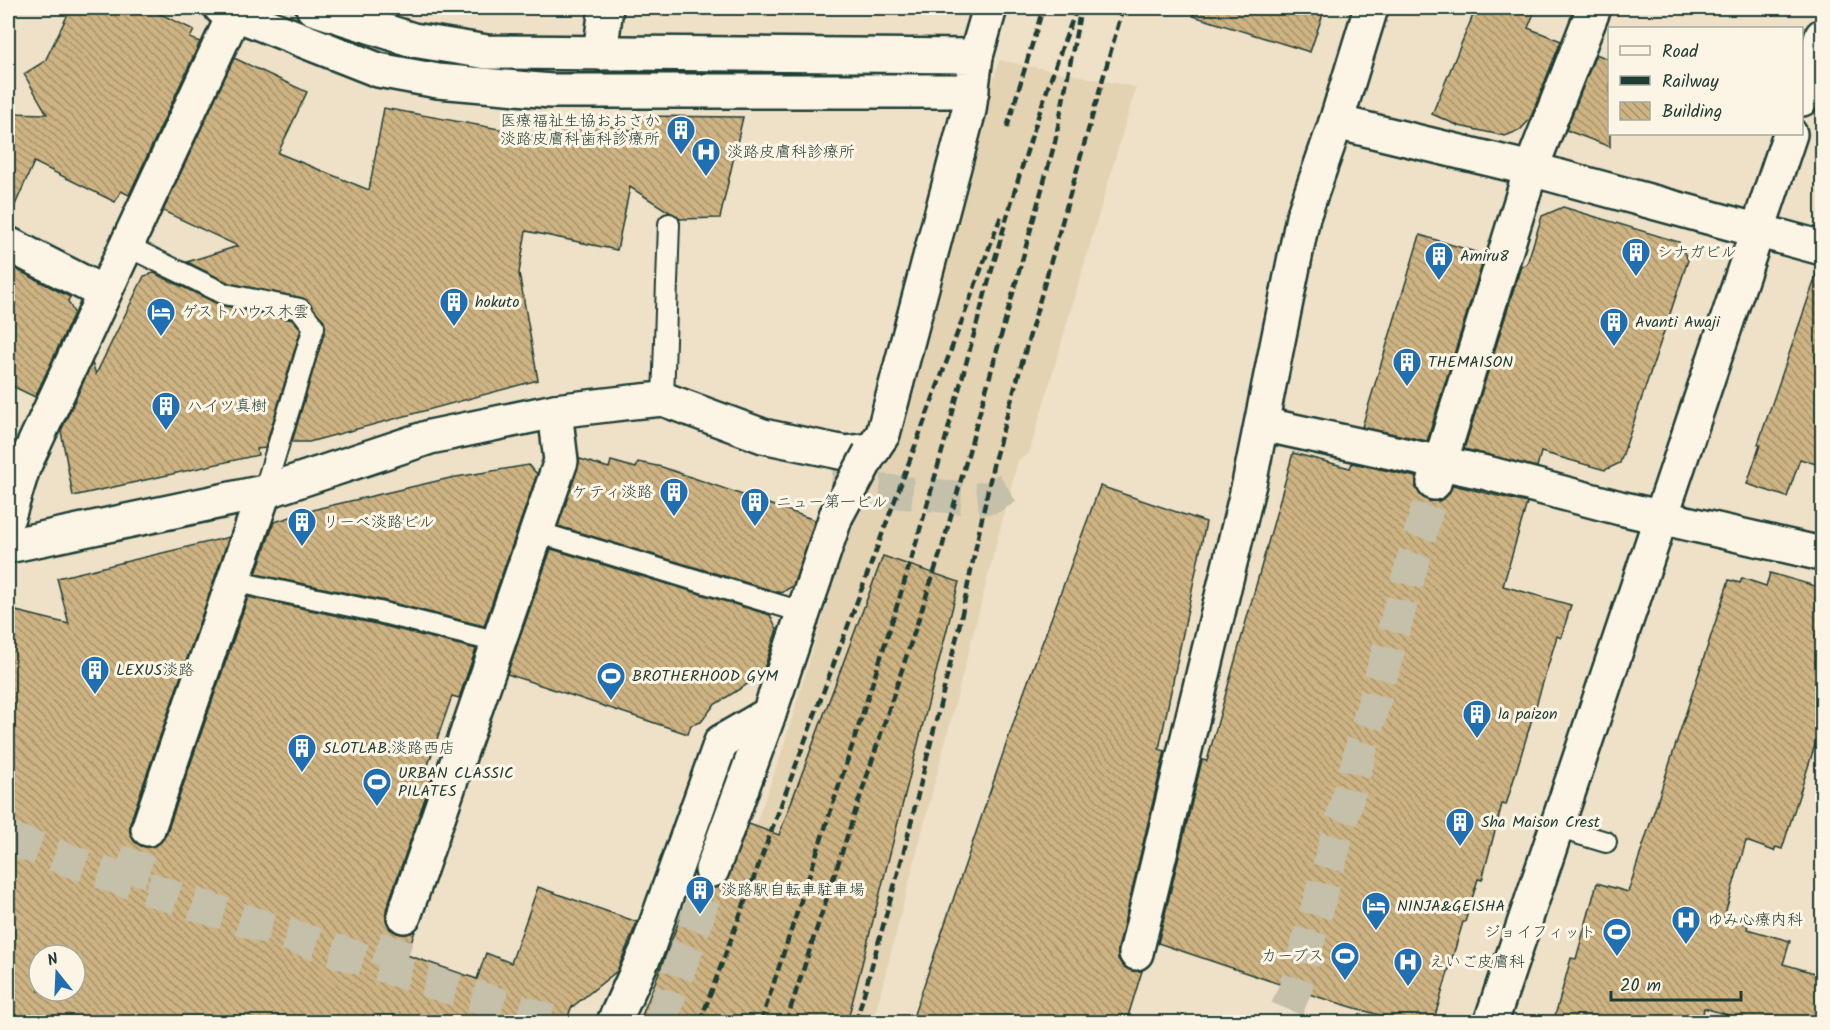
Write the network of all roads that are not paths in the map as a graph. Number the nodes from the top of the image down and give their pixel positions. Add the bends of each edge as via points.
1 (313, 8) edge
2 (606, 8) edge
3 (990, 8) edge
4 (1371, 8) edge
5 (1594, 8) edge
6 (231, 10) edge
7 (1822, 36) edge
8 (600, 53) junction
9 (976, 56) junction
10 (972, 91) junction
11 (1803, 96) edge
12 (1336, 122) junction
13 (1790, 135) edge
14 (1531, 169) junction
15 (669, 224) dead end
16 (1756, 231) junction
17 (8, 244) edge
18 (127, 246) junction
19 (1822, 249) edge
20 (105, 293) junction
21 (663, 399) junction
22 (555, 411) junction
23 (1262, 424) junction
24 (868, 451) junction
25 (15, 464) edge
26 (1437, 474) junction
27 (264, 492) junction
28 (1661, 516) junction
29 (8, 517) edge
30 (537, 532) junction
31 (8, 546) edge
32 (1822, 554) edge
33 (232, 581) junction
34 (805, 613) junction
35 (498, 642) junction
36 (769, 714) junction
37 (1557, 827) junction
38 (148, 829) tunnel mouth
39 (1606, 842) dead end
40 (711, 870) tunnel mouth
41 (404, 916) tunnel mouth
42 (1136, 953) dead end
43 (614, 1023) edge
44 (1491, 1023) edge

1 - 8 street via 414,40 487,52
2 - 8 street
3 - 9 street
4 - 12 street
5 - 14 street
6 - 10 street via 378,70 438,81 550,91
6 - 18 street
7 - 11 street
8 - 9 street
9 - 10 street
10 - 24 street via 883,434
12 - 14 street
12 - 23 street via 1304,217
13 - 16 street
14 - 16 street
14 - 26 street
15 - 21 lane
16 - 19 street
16 - 28 street
17 - 20 street
18 - 20 street
18 - 27 lane via 225,294 300,309 314,327
20 - 25 street
21 - 22 street
21 - 24 street via 764,436 845,453
22 - 27 street via 430,437
22 - 30 street via 561,461
23 - 26 street
23 - 42 street
24 - 34 street, bridge via 836,516
25 - 29 street
26 - 28 street
27 - 31 street
27 - 33 street
28 - 32 street
28 - 37 street
30 - 34 lane
30 - 35 street
33 - 35 lane
33 - 38 street
34 - 36 street
35 - 41 street
36 - 40 street
36 - 43 street via 721,742 647,950
37 - 39 lane
37 - 44 street

